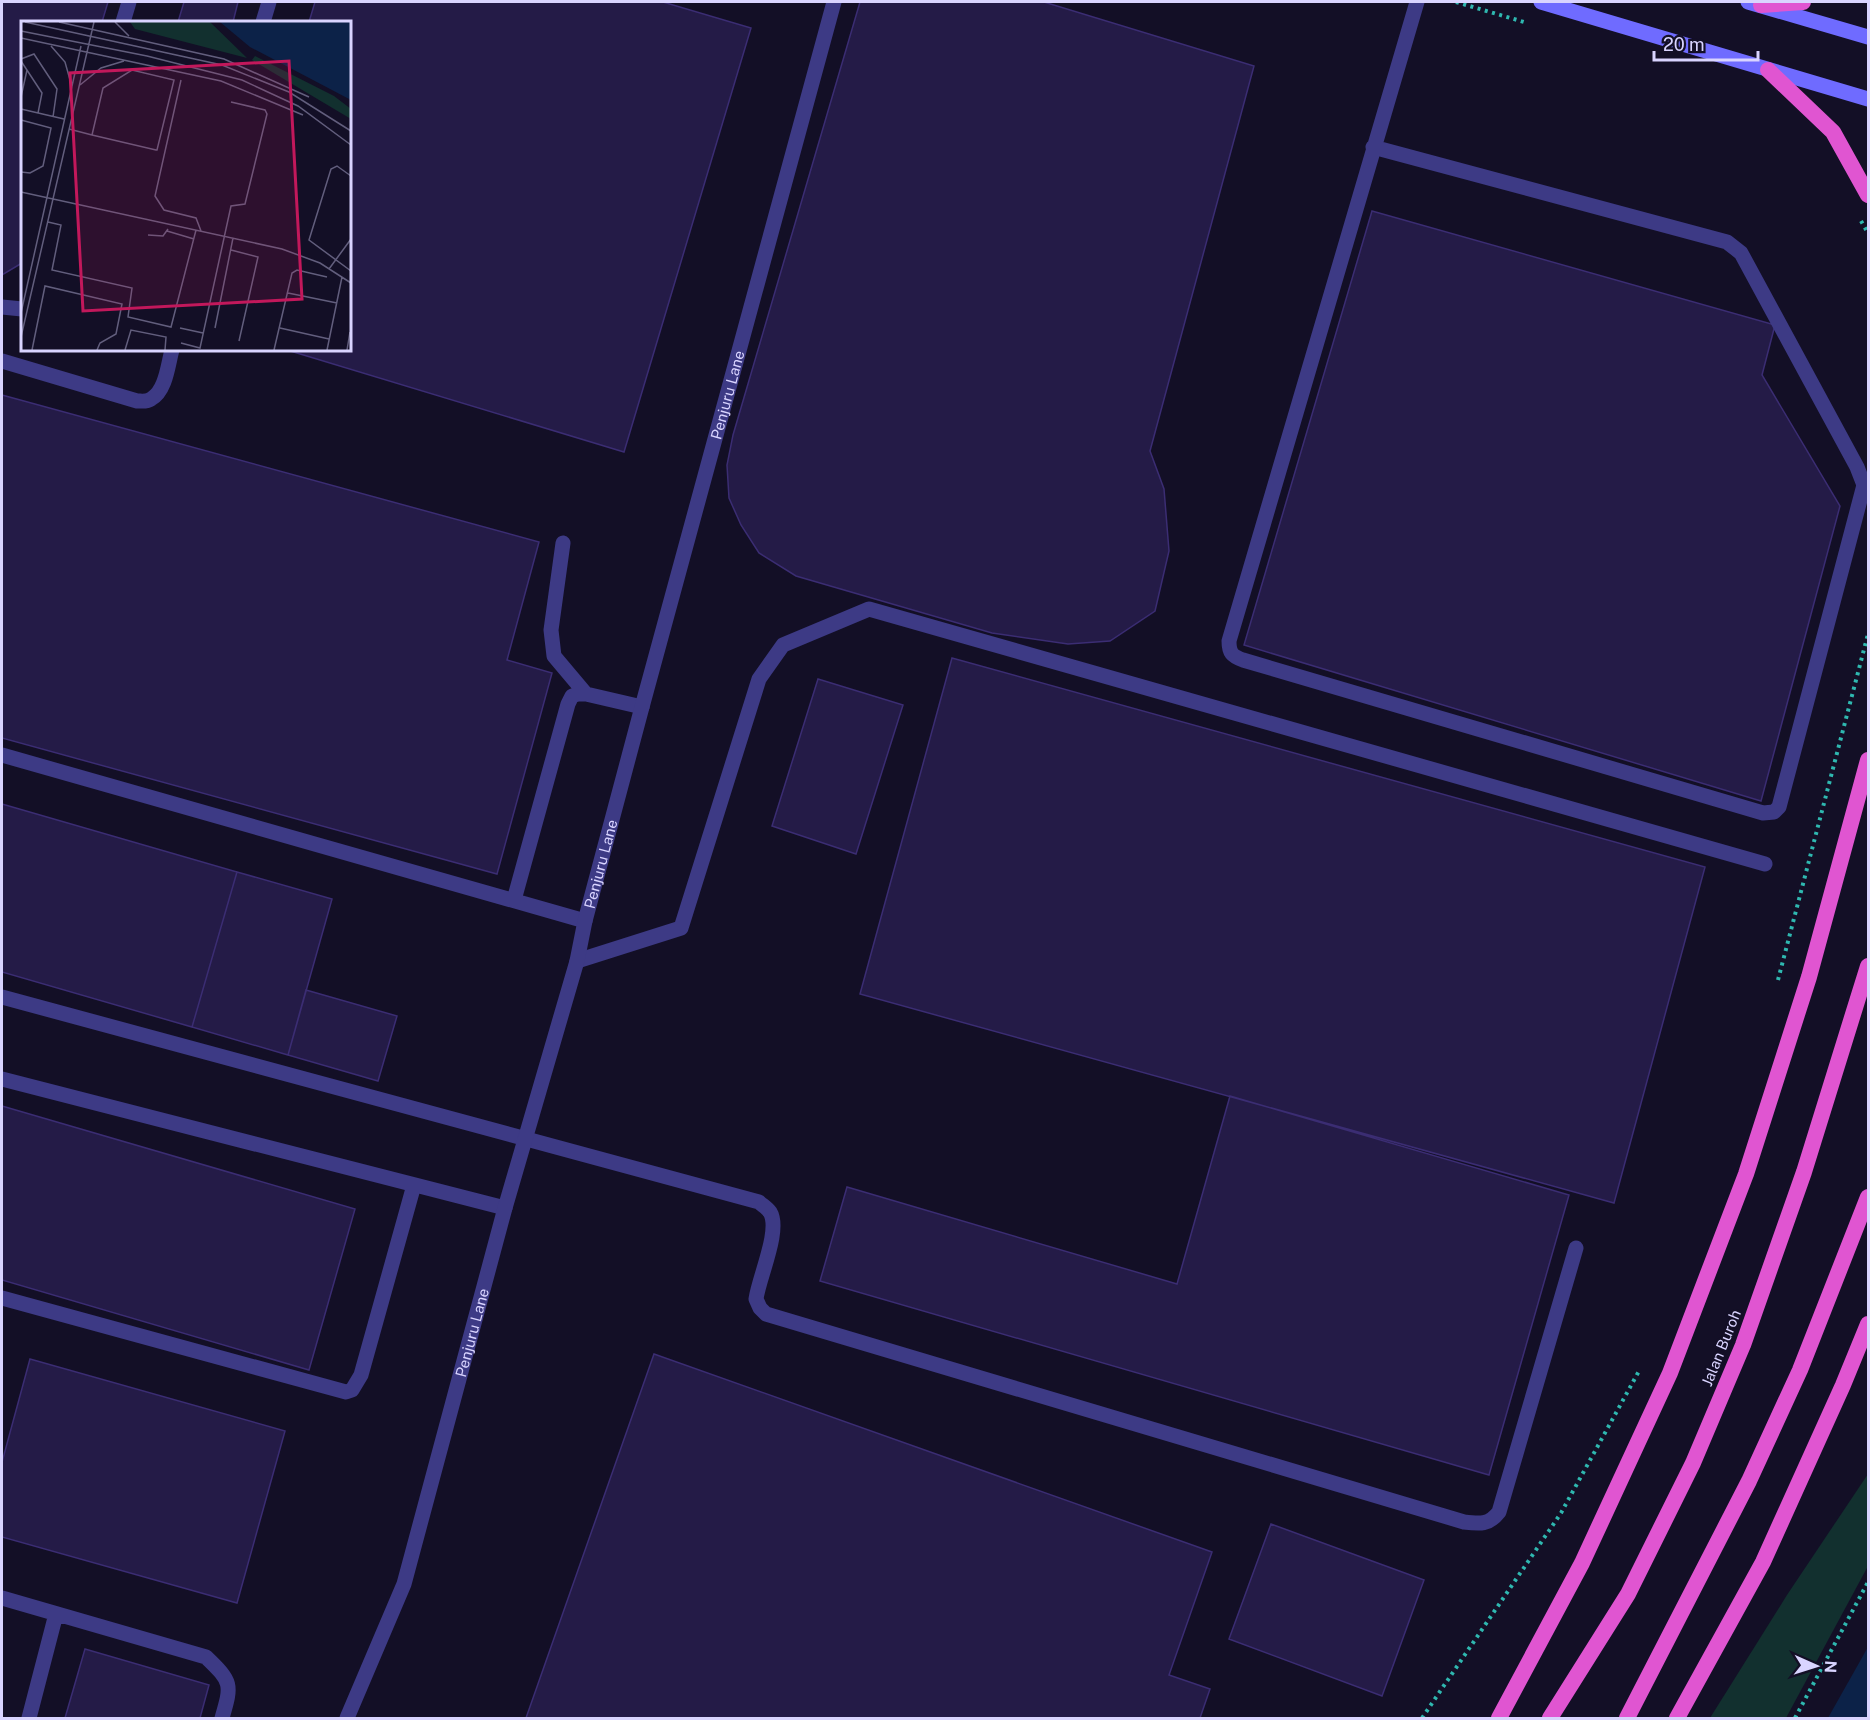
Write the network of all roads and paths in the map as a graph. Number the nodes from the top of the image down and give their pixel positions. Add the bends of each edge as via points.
1 (129, 2) edge
2 (269, 2) edge
3 (834, 2) edge
4 (1417, 2) edge
5 (1456, 2) edge
6 (1541, 2) edge
7 (1803, 2) edge
8 (1754, 3) edge
9 (123, 21) edge
10 (263, 21) edge
11 (1525, 22) dead end
12 (1869, 37) edge
13 (1768, 70) junction
14 (1869, 99) edge
15 (1373, 147) junction
16 (1869, 195) edge
17 (1856, 214) dead end
18 (1869, 233) edge
19 (2, 307) edge
20 (21, 309) edge
21 (172, 351) edge
22 (2, 361) edge
23 (563, 543) dead end
24 (1869, 634) edge
25 (586, 693) junction
26 (642, 707) junction
27 (2, 755) edge
28 (1869, 760) edge
29 (1765, 864) dead end
30 (514, 900) junction
31 (585, 921) junction
32 (577, 961) junction
33 (1869, 966) edge
34 (1776, 986) dead end
35 (2, 997) edge
36 (2, 1079) edge
37 (525, 1139) junction
38 (414, 1185) junction
39 (1869, 1197) edge
40 (505, 1208) junction
41 (1576, 1248) dead end
42 (2, 1298) edge
43 (1869, 1324) edge
44 (1642, 1367) dead end
45 (1869, 1582) edge
46 (2, 1598) edge
47 (56, 1614) junction
48 (29, 1719) edge
49 (222, 1719) edge
50 (346, 1719) edge
51 (1422, 1719) edge
52 (1499, 1719) edge
53 (1550, 1719) edge
54 (1627, 1719) edge
55 (1677, 1719) edge
56 (1795, 1719) edge

1 - 9 street
2 - 10 street
3 - 26 street, Penjuru Lane
4 - 15 street
5 - 11 path
6 - 13 main road
7 - 8 highway
8 - 12 main road
13 - 14 main road
13 - 16 highway via 1833,132
15 - 15 street via 1727,242 1741,253 1864,485 1779,807 1774,812 1763,813 1243,660 1229,650
17 - 18 path
19 - 20 street
21 - 22 street via 163,384 149,401 136,401
23 - 25 street via 550,630 554,656
24 - 34 path
25 - 26 street
25 - 30 street via 572,696 568,704
26 - 31 street, Penjuru Lane
27 - 30 street
28 - 52 highway via 1809,977 1746,1174 1704,1285 1670,1373 1582,1563
29 - 32 street via 869,609 783,645 759,679 681,928
30 - 31 street
31 - 32 street, Penjuru Lane
32 - 37 street, Penjuru Lane
33 - 53 highway, Jalan Buroh via 1804,1172 1743,1345 1693,1463 1628,1594
35 - 37 street
36 - 38 street
37 - 40 street, Penjuru Lane
37 - 41 street via 759,1202 773,1221 756,1299 766,1314 1464,1522 1483,1524 1499,1512
38 - 40 street
38 - 42 street via 361,1375 352,1390 346,1392
39 - 54 highway via 1800,1370 1749,1481
40 - 50 street, Penjuru Lane via 404,1584
43 - 55 highway via 1762,1562
44 - 51 path via 1561,1513
45 - 56 path
46 - 47 street
47 - 48 street
47 - 49 street via 206,1657 226,1677 228,1695

